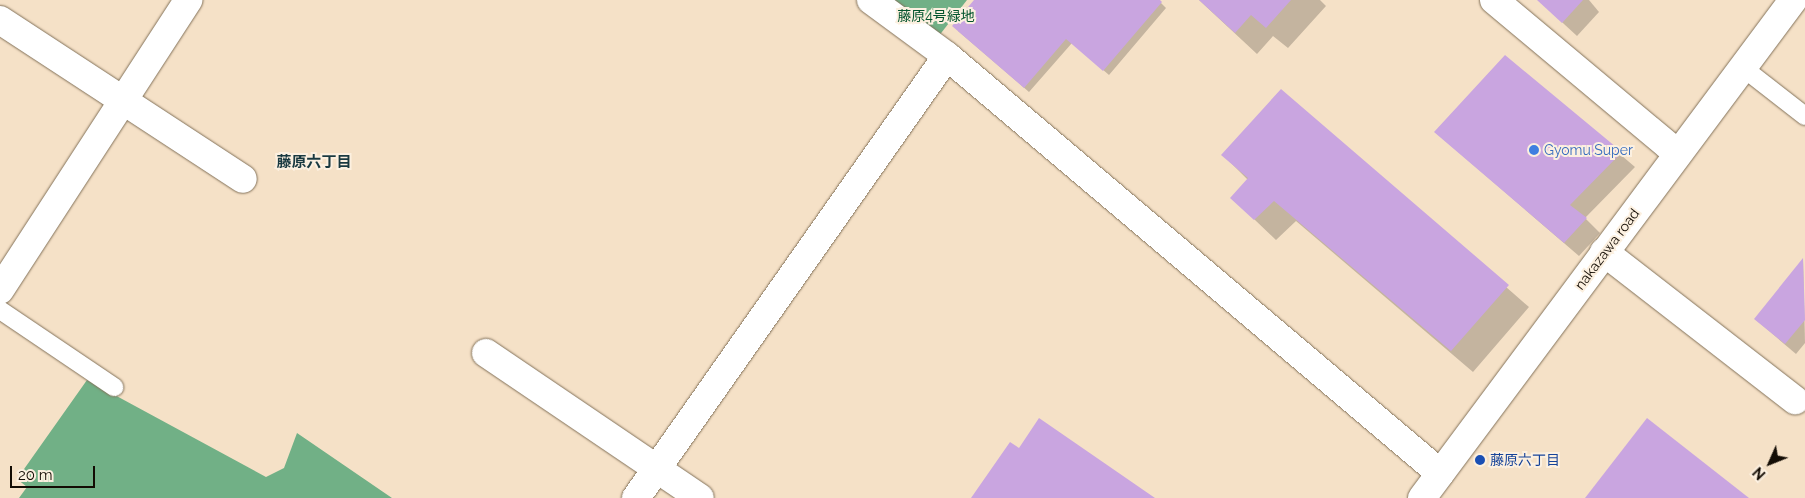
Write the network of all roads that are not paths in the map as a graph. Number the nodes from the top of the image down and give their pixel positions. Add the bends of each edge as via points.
1 (188, 0) edge
2 (871, 0) edge
3 (1494, 0) edge
4 (1793, 0) edge
5 (0, 20) edge
6 (946, 56) junction
7 (1742, 67) junction
8 (123, 100) junction
9 (1805, 116) edge
10 (1678, 153) junction
11 (243, 179) dead end
12 (1604, 252) junction
13 (0, 290) edge
14 (0, 310) edge
15 (486, 353) dead end
16 (114, 388) dead end
17 (1795, 400) dead end
18 (657, 469) junction
19 (1440, 474) junction
20 (636, 498) edge
21 (700, 498) edge
22 (1422, 498) edge

1 - 8 street
2 - 6 street
3 - 10 street
4 - 7 street, nakazawa road
5 - 8 street
6 - 18 street
6 - 19 street
7 - 9 lane
7 - 10 street, nakazawa road
8 - 11 street
8 - 13 street
10 - 12 street, nakazawa road
12 - 17 street
12 - 19 street, nakazawa road
14 - 16 lane
15 - 18 street
18 - 20 street
18 - 21 street
19 - 22 street, nakazawa road

